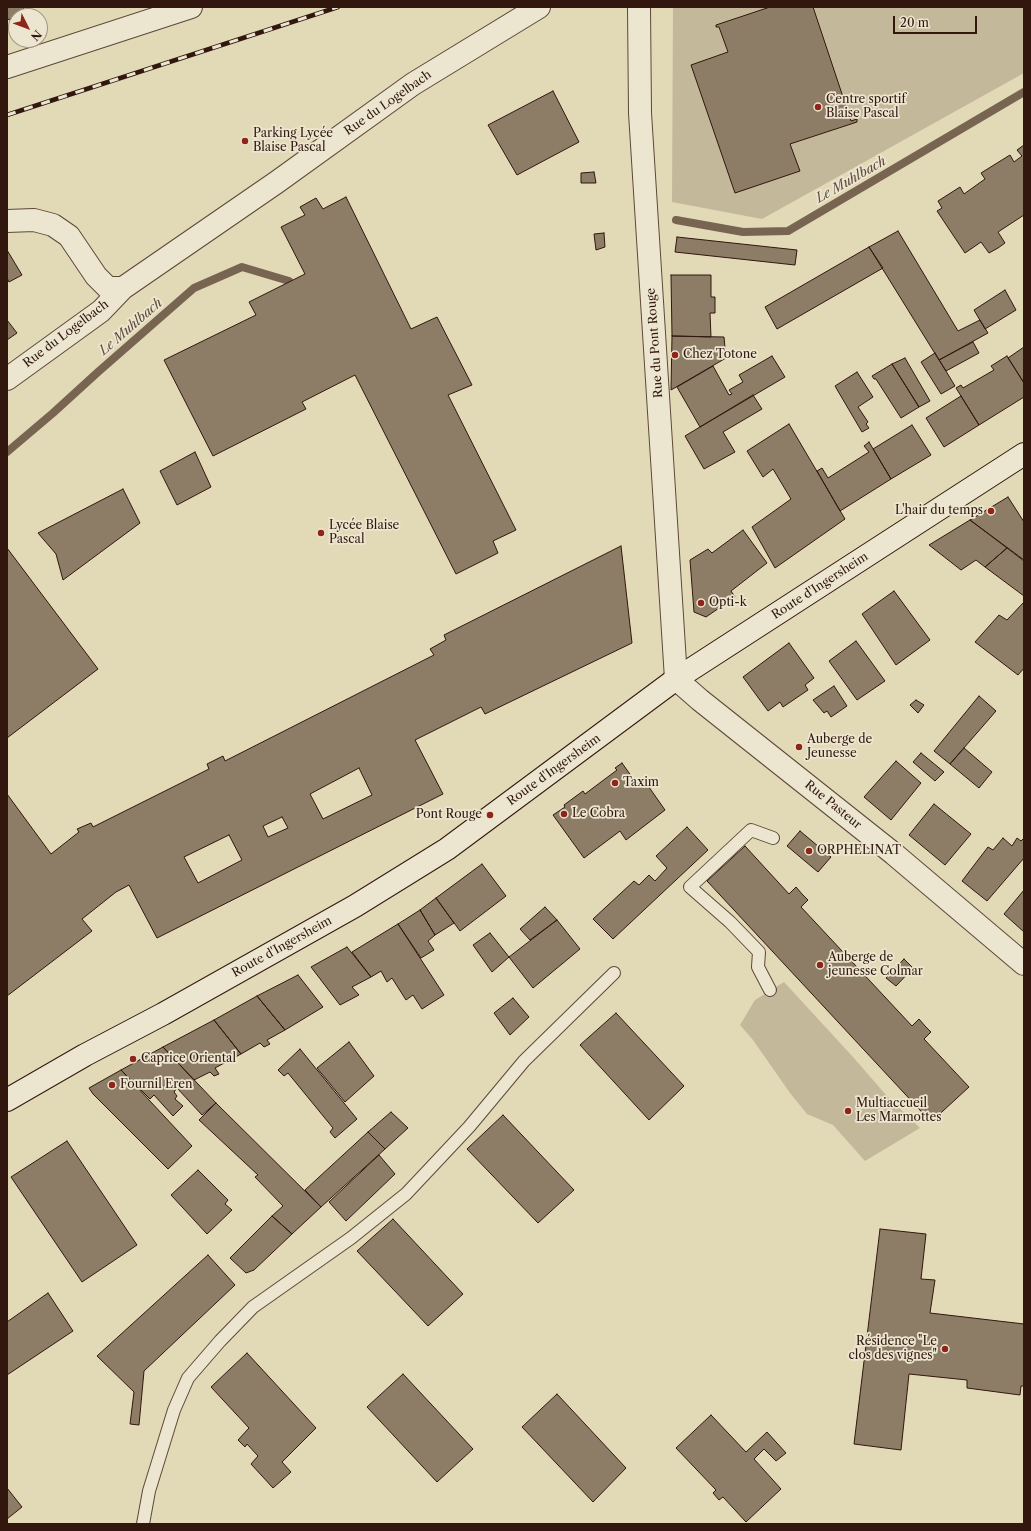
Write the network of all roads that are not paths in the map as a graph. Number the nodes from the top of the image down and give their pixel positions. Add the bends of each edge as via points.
1 (191, 7) edge
2 (539, 7) edge
3 (639, 7) edge
4 (7, 67) edge
5 (7, 221) edge
6 (123, 288) junction
7 (7, 379) edge
8 (1024, 454) edge
9 (676, 679) junction
10 (773, 838) dead end
11 (1024, 964) edge
12 (614, 973) dead end
13 (770, 990) dead end
14 (7, 1100) edge
15 (143, 1524) edge

1 - 4 street
2 - 6 street, Rue du Logelbach via 413,84
3 - 9 street, Rue du Pont Rouge via 640,113
5 - 6 street, Rue du Logelbach via 34,220 53,225 69,236 96,276 108,288
6 - 7 street, Rue du Logelbach via 101,311
8 - 9 street, Route d'Ingersheim
9 - 11 street, Rue Pasteur via 894,854
9 - 14 street, Route d'Ingersheim via 447,849 320,926
10 - 13 lane via 751,830 690,887 730,922 758,952 758,967
12 - 15 lane via 524,1061 469,1127 406,1194 351,1238 253,1307 220,1340 188,1378 174,1410 149,1491

